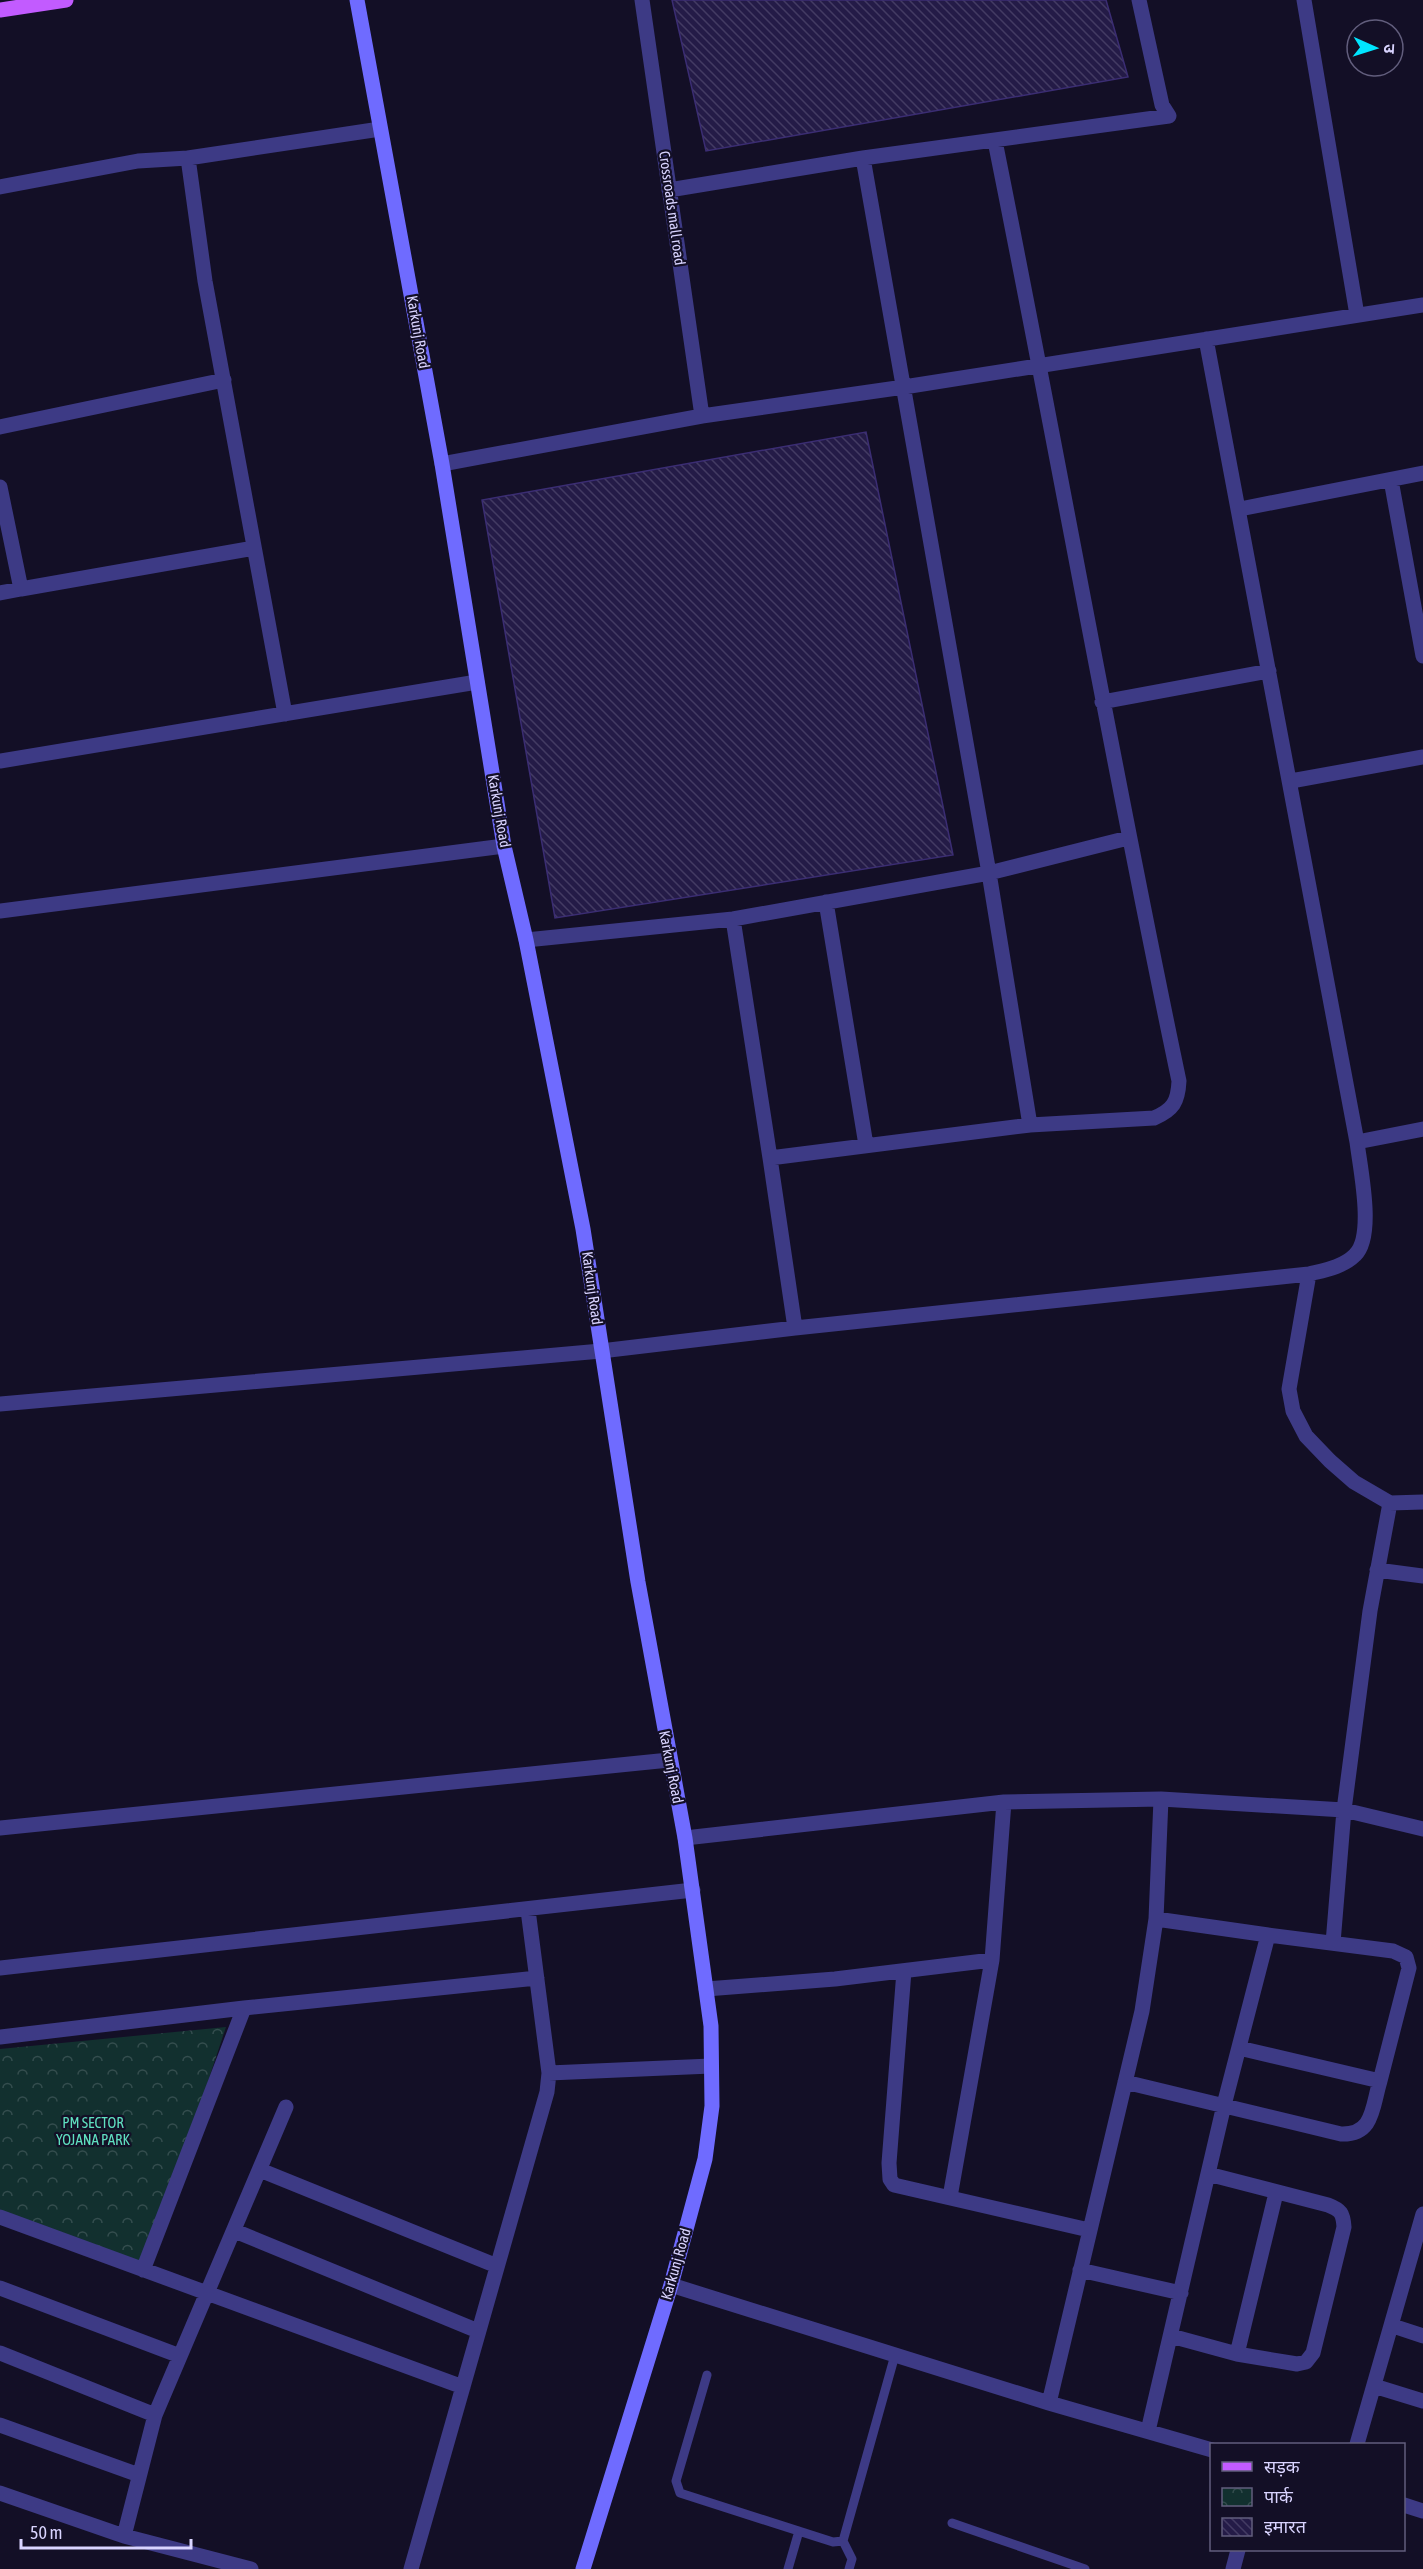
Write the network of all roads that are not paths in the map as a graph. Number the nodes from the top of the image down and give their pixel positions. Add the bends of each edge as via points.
1 (63, 0) edge
2 (357, 0) edge
3 (642, 0) edge
4 (1139, 0) edge
5 (1304, 0) edge
6 (3, 7) edge
7 (380, 129) junction
8 (995, 141) junction
9 (188, 158) junction
10 (863, 158) junction
11 (0, 187) edge
12 (669, 189) junction
13 (1423, 305) edge
14 (1357, 315) junction
15 (1206, 339) junction
16 (1040, 364) junction
17 (224, 380) junction
18 (904, 387) junction
19 (702, 416) junction
20 (0, 427) edge
21 (442, 464) junction
22 (1423, 472) edge
23 (1391, 480) junction
24 (0, 487) edge
25 (1240, 509) junction
26 (254, 548) junction
27 (21, 589) junction
28 (1417, 591) edge
29 (0, 593) edge
30 (1423, 656) edge
31 (1269, 672) junction
32 (477, 681) junction
33 (1102, 702) junction
34 (285, 714) junction
35 (1423, 757) edge
36 (0, 761) edge
37 (1291, 782) junction
38 (1128, 838) junction
39 (504, 846) junction
40 (989, 873) junction
41 (826, 902) junction
42 (0, 911) edge
43 (733, 919) junction
44 (526, 940) junction
45 (1030, 1125) junction
46 (1423, 1129) edge
47 (1357, 1142) junction
48 (866, 1145) junction
49 (770, 1158) junction
50 (1309, 1274) junction
51 (795, 1328) junction
52 (601, 1351) junction
53 (1, 1399) edge
54 (1423, 1502) edge
55 (1390, 1503) junction
56 (1377, 1570) junction
57 (1423, 1576) edge
58 (669, 1760) junction
59 (1161, 1799) junction
60 (1004, 1802) junction
61 (1344, 1810) junction
62 (0, 1828) edge
63 (1423, 1829) edge
64 (685, 1838) junction
65 (693, 1890) junction
66 (528, 1910) junction
67 (1156, 1919) junction
68 (1268, 1935) junction
69 (1333, 1943) junction
70 (992, 1960) junction
71 (0, 1968) edge
72 (904, 1971) junction
73 (537, 1978) junction
74 (706, 1989) junction
75 (244, 2008) junction
76 (0, 2037) edge
77 (1239, 2048) junction
78 (711, 2066) junction
79 (549, 2073) junction
80 (1380, 2081) junction
81 (1125, 2082) junction
82 (1224, 2105) junction
83 (286, 2107) dead end
84 (260, 2170) junction
85 (1208, 2174) junction
86 (1276, 2193) junction
87 (950, 2198) junction
88 (1423, 2214) edge
89 (0, 2217) edge
90 (1089, 2230) junction
91 (235, 2231) junction
92 (497, 2266) junction
93 (1416, 2267) edge
94 (143, 2270) junction
95 (1080, 2270) junction
96 (671, 2284) junction
97 (0, 2288) edge
98 (206, 2294) junction
99 (1181, 2294) junction
100 (1393, 2326) junction
101 (478, 2331) junction
102 (1171, 2336) junction
103 (1423, 2336) edge
104 (0, 2354) edge
105 (1237, 2354) junction
106 (895, 2355) junction
107 (180, 2356) junction
108 (707, 2375) dead end
109 (1374, 2386) junction
110 (463, 2387) junction
111 (1423, 2402) edge
112 (1049, 2403) junction
113 (155, 2415) junction
114 (0, 2425) edge
115 (1148, 2431) junction
116 (1358, 2443) edge
117 (1210, 2449) edge
118 (139, 2475) junction
119 (0, 2493) edge
120 (1405, 2505) edge
121 (1423, 2511) edge
122 (952, 2523) dead end
123 (799, 2531) junction
124 (124, 2536) junction
125 (843, 2541) junction
126 (1238, 2551) edge
127 (251, 2569) edge
128 (411, 2569) edge
129 (583, 2569) edge
130 (788, 2569) edge
131 (849, 2569) edge
132 (1085, 2569) edge
133 (1233, 2569) edge

1 - 6 main road
2 - 7 street, Karkunj Road
3 - 12 street, Crossroads mall road
4 - 8 street via 1162,105 1169,116
5 - 14 street
7 - 9 street
7 - 21 street, Karkunj Road
8 - 10 street
8 - 16 street
9 - 11 street via 138,161
9 - 17 street
10 - 12 street
10 - 18 street
12 - 19 street, Crossroads mall road
13 - 14 street
14 - 15 street
15 - 16 street
15 - 25 street
16 - 18 street
16 - 33 street
17 - 20 street
17 - 26 street
18 - 19 street
18 - 40 street
19 - 21 street
21 - 32 street, Karkunj Road
22 - 23 street
23 - 25 street
23 - 28 street
24 - 27 street
25 - 31 street
26 - 27 street
26 - 34 street
27 - 29 street
28 - 30 street
31 - 33 street
31 - 37 street
32 - 34 street
32 - 39 street, Karkunj Road
33 - 38 street
34 - 36 street
35 - 37 street
37 - 47 street
38 - 40 street
38 - 45 street via 1179,1081 1178,1100 1169,1112 1154,1118
39 - 42 street
39 - 44 street, Karkunj Road
40 - 41 street
40 - 45 street
41 - 43 street
41 - 48 street
43 - 44 street
43 - 49 street
44 - 52 street, Karkunj Road via 583,1229
45 - 48 street
46 - 47 street
47 - 50 street via 1365,1233 1357,1254 1341,1265
48 - 49 street
49 - 51 street
50 - 51 street
50 - 55 street via 1288,1389 1293,1411 1306,1436 1330,1461 1354,1482
51 - 52 street
52 - 53 street
52 - 58 street, Karkunj Road
54 - 55 street
55 - 56 street
56 - 57 street
56 - 61 street
58 - 62 street
58 - 64 street, Karkunj Road
59 - 60 street
59 - 61 street
59 - 67 street
60 - 64 street
60 - 70 street
61 - 63 street
61 - 69 street
64 - 65 street, Karkunj Road
65 - 66 street
65 - 74 street, Karkunj Road
66 - 71 street
66 - 73 street
67 - 68 street
67 - 81 street via 1142,2010
68 - 69 street
68 - 77 street
69 - 80 street via 1393,1951 1406,1957 1409,1968
70 - 72 street
70 - 87 street
72 - 74 street
72 - 87 street via 890,2178 894,2185 909,2191
73 - 75 street
73 - 79 street
74 - 78 street, Karkunj Road
75 - 76 street
75 - 94 street
77 - 80 street
77 - 82 street
78 - 79 street
78 - 96 street, Karkunj Road via 712,2106 705,2159
79 - 92 street via 547,2092
80 - 82 street via 1369,2120 1355,2135
81 - 82 street
81 - 90 street
82 - 85 street
83 - 84 street
84 - 91 street
84 - 92 street
85 - 86 street
85 - 99 street
86 - 105 street
86 - 105 street via 1340,2210 1344,2227 1313,2353 1306,2362 1297,2364
87 - 90 street
88 - 93 street
89 - 94 street
90 - 95 street
91 - 98 street
91 - 101 street
92 - 101 street
93 - 100 street
94 - 98 street
95 - 99 street
95 - 112 street
96 - 106 street
96 - 129 street, Karkunj Road
97 - 107 street
98 - 107 street
98 - 110 street
99 - 102 street
100 - 103 street
100 - 109 street
101 - 110 street
102 - 105 street
102 - 115 street
104 - 113 street
106 - 112 street
106 - 125 lane
107 - 113 street
108 - 123 lane via 676,2481 680,2493
109 - 111 street
109 - 116 street
110 - 128 street
112 - 115 street
113 - 118 street
114 - 118 street
115 - 117 street
118 - 124 street
119 - 124 street
120 - 121 street
122 - 132 lane
123 - 125 lane via 833,2542
123 - 130 lane
124 - 127 street
125 - 131 lane via 852,2559
126 - 133 street

